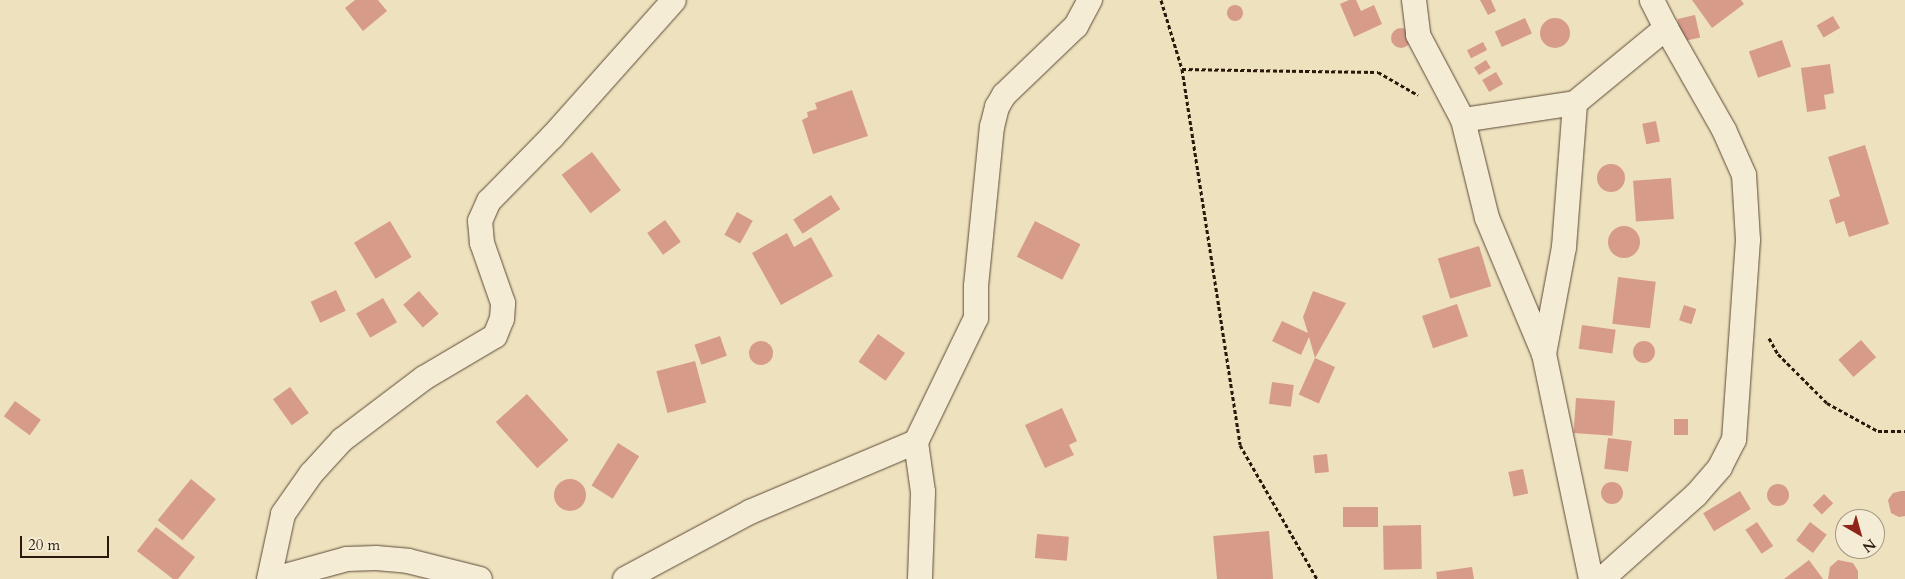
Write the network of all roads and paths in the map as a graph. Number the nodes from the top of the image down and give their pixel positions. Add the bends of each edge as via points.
1 (674, 0) edge
2 (1090, 0) edge
3 (1161, 0) edge
4 (1414, 0) edge
5 (1652, 0) edge
6 (1666, 28) junction
7 (1182, 69) junction
8 (1420, 96) dead end
9 (1575, 103) junction
10 (1462, 120) junction
11 (1768, 337) dead end
12 (1544, 354) junction
13 (1905, 431) edge
14 (916, 442) junction
15 (269, 579) edge
16 (274, 579) edge
17 (480, 579) edge
18 (625, 579) edge
19 (920, 579) edge
20 (1317, 579) edge
21 (1591, 579) edge
22 (1602, 579) edge

1 - 15 street via 559,130 489,201 480,221 482,243 503,303 502,319 494,336 424,378 342,440 311,474 283,514
2 - 14 street via 1076,26 1004,95 997,108 990,147 976,318
3 - 7 path
4 - 10 street via 1418,35
5 - 6 street
6 - 9 street
6 - 22 street via 1724,130 1744,175 1748,240 1734,440 1720,468 1696,495
7 - 8 path via 1378,72
7 - 20 path via 1240,445
9 - 10 street
9 - 12 street via 1564,247
10 - 12 street via 1487,218
11 - 13 path via 1778,354 1827,403 1878,431
12 - 21 street
14 - 18 street via 750,512
14 - 19 street via 924,492
16 - 17 street via 347,559 376,558 408,561

